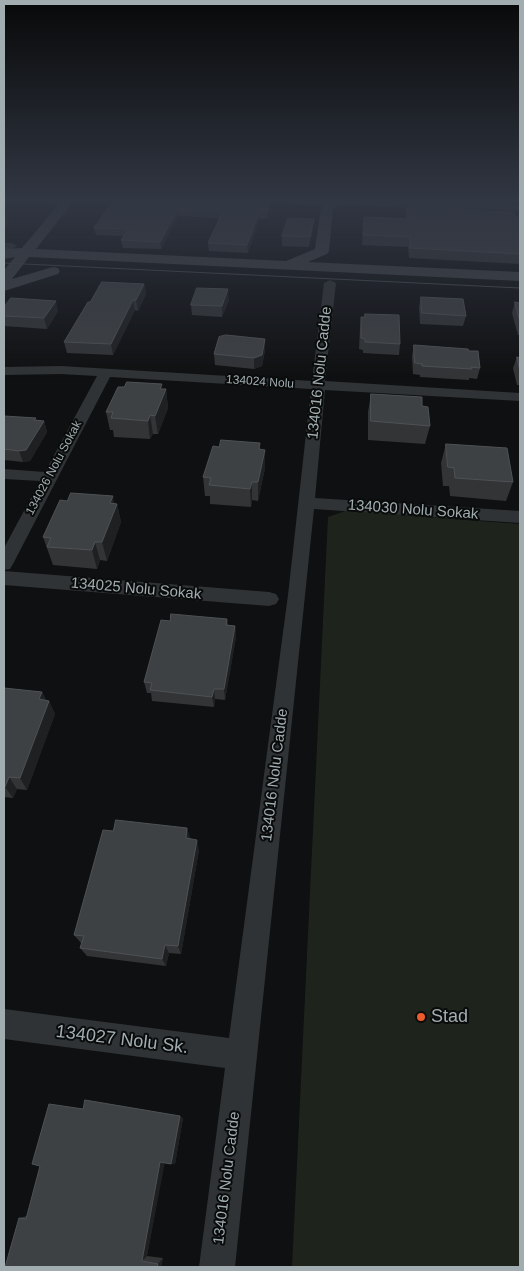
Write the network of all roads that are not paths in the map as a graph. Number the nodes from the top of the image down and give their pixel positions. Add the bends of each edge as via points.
1 (19, 260) edge
2 (165, 260) edge
3 (300, 260) edge
4 (352, 260) edge
5 (286, 266) junction
6 (365, 269) junction
7 (7, 272) edge
8 (520, 277) edge
9 (330, 283) dead end
10 (4, 286) edge
11 (4, 362) edge
12 (60, 370) junction
13 (4, 372) edge
14 (106, 372) junction
15 (318, 386) junction
16 (520, 397) edge
17 (4, 474) edge
18 (48, 477) junction
19 (306, 503) junction
20 (520, 517) edge
21 (4, 564) edge
22 (4, 578) edge
23 (269, 599) dead end
24 (4, 1024) edge
25 (241, 1055) junction
26 (217, 1267) edge

1 - 7 main road
2 - 5 main road
3 - 5 main road
4 - 6 main road
5 - 6 main road
6 - 8 main road
7 - 10 main road via 58,271
9 - 15 street, 134016 Nolu Cadde
11 - 12 street, 134024 Nolu via 37,364
12 - 13 street, 134024 Nolu
12 - 14 street, 134024 Nolu
14 - 15 street, 134024 Nolu
14 - 18 street, 134026 Nolu Sokak
15 - 16 street, 134024 Nolu
15 - 19 street, 134016 Nolu Cadde
17 - 18 street
18 - 21 street, 134026 Nolu Sokak
19 - 20 street, 134030 Nolu Sokak
19 - 25 street, 134016 Nolu Cadde
22 - 23 street, 134025 Nolu Sokak
24 - 25 street, 134027 Nolu Sk.
25 - 26 street, 134016 Nolu Cadde

